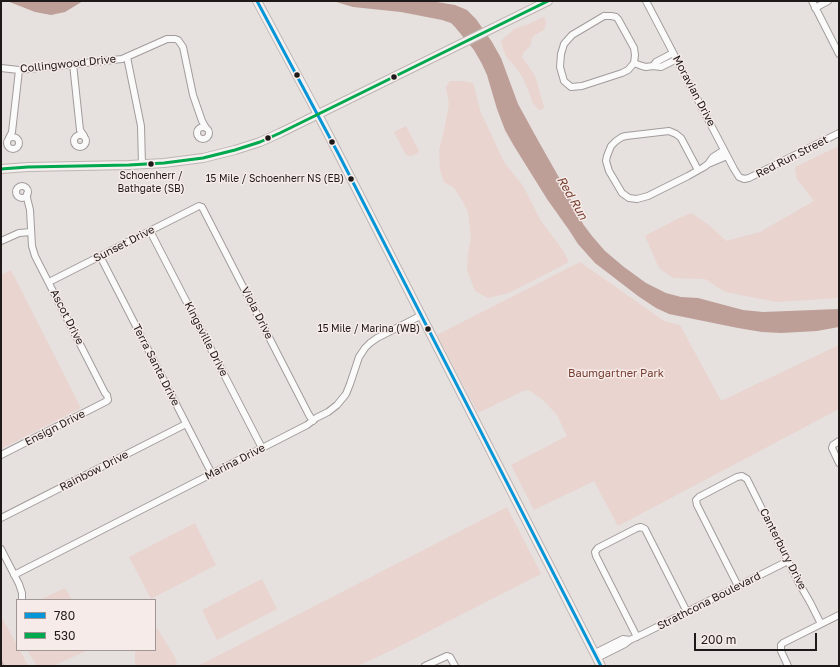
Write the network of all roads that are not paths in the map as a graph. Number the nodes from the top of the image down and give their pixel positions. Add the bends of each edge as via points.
1 (257, 1) edge
2 (548, 1) edge
3 (646, 1) edge
4 (812, 1) edge
5 (828, 1) edge
6 (815, 8) junction
7 (673, 53) junction
8 (839, 54) edge
9 (127, 57) junction
10 (677, 59) junction
11 (634, 63) junction
12 (73, 64) junction
13 (653, 66) junction
14 (1, 68) edge
15 (19, 70) junction
16 (318, 114) junction
17 (202, 121) junction
18 (199, 128) junction
19 (206, 128) junction
20 (80, 130) junction
21 (12, 132) junction
22 (839, 133) edge
23 (77, 136) junction
24 (84, 136) junction
25 (9, 138) junction
26 (16, 138) junction
27 (726, 153) junction
28 (142, 165) junction
29 (1, 169) edge
30 (698, 170) junction
31 (744, 179) joint
32 (26, 198) dead end
33 (200, 206) joint
34 (150, 231) junction
35 (31, 232) junction
36 (1, 241) edge
37 (100, 256) junction
38 (49, 282) junction
39 (422, 315) junction
40 (108, 400) joint
41 (313, 421) junction
42 (186, 424) junction
43 (839, 442) edge
44 (262, 448) junction
45 (1, 455) edge
46 (839, 463) edge
47 (212, 474) junction
48 (1, 518) edge
49 (1, 549) edge
50 (788, 561) junction
51 (14, 575) junction
52 (738, 586) junction
53 (22, 599) edge
54 (687, 612) junction
55 (839, 615) edge
56 (822, 624) junction
57 (637, 637) junction
58 (598, 659) edge
59 (425, 666) edge
60 (455, 666) edge
61 (788, 666) edge

1 - 16 main road
2 - 16 main road
3 - 7 street, Moravian Drive
4 - 6 street
5 - 6 street
6 - 8 street
7 - 10 street, Moravian Drive
7 - 13 street
9 - 12 street, Collingwood Drive
9 - 17 street, Collingwood Drive via 167,39 178,40 183,47 193,95
9 - 28 street via 141,126
10 - 13 street via 660,67
10 - 27 street, Moravian Drive
11 - 11 street via 626,71 578,87 571,87 564,81 560,67 564,44 572,34 604,16 618,19 633,44
11 - 13 street via 646,67
12 - 15 street, Collingwood Drive
12 - 20 street
14 - 15 street, Collingwood Drive
15 - 21 street
16 - 28 main road via 268,138 225,153
16 - 39 main road
17 - 18 street
17 - 19 street
18 - 19 street
18 - 19 street via 200,138 208,136
20 - 23 street
20 - 24 street
21 - 25 street
21 - 26 street
22 - 31 street, Red Run Street
23 - 24 street
23 - 24 street via 75,143 81,147 86,144
25 - 26 street
25 - 26 street via 7,145 13,149 18,146
27 - 30 street via 713,157 708,164
27 - 31 street, Moravian Drive via 739,177
28 - 29 main road
30 - 30 street via 681,138 669,131 622,137 611,146 607,156 607,166 615,182 625,196 633,199 644,198
32 - 35 street, Ascot Drive via 30,210
33 - 34 street, Sunset Drive
33 - 41 street, Viola Drive
34 - 37 street, Sunset Drive
34 - 44 street, Kingsville Drive
35 - 36 street via 19,233
35 - 38 street, Ascot Drive via 33,249
37 - 38 street, Sunset Drive
37 - 42 street, Terra Santa Drive
38 - 40 street, Ascot Drive
39 - 41 street, Marina Drive via 370,343 362,351 341,401
39 - 58 main road
40 - 45 street, Ensign Drive
41 - 44 street, Marina Drive
42 - 47 street, Terra Santa Drive
42 - 48 street, Rainbow Drive
43 - 46 street via 832,446
44 - 47 street, Marina Drive
47 - 51 street, Marina Drive
49 - 51 street
50 - 52 street, Strathcona Boulevard
50 - 52 street, Canterbury Drive via 745,477 738,477 699,496 696,500 697,505
50 - 56 street, Canterbury Drive
51 - 53 street via 21,589
52 - 54 street, Strathcona Boulevard
54 - 57 street, Strathcona Boulevard
54 - 57 street via 645,529 637,528 595,552
55 - 56 street
56 - 61 street via 781,645 780,651
57 - 58 street, Strathcona Boulevard via 623,639
59 - 60 street via 445,656 448,656

